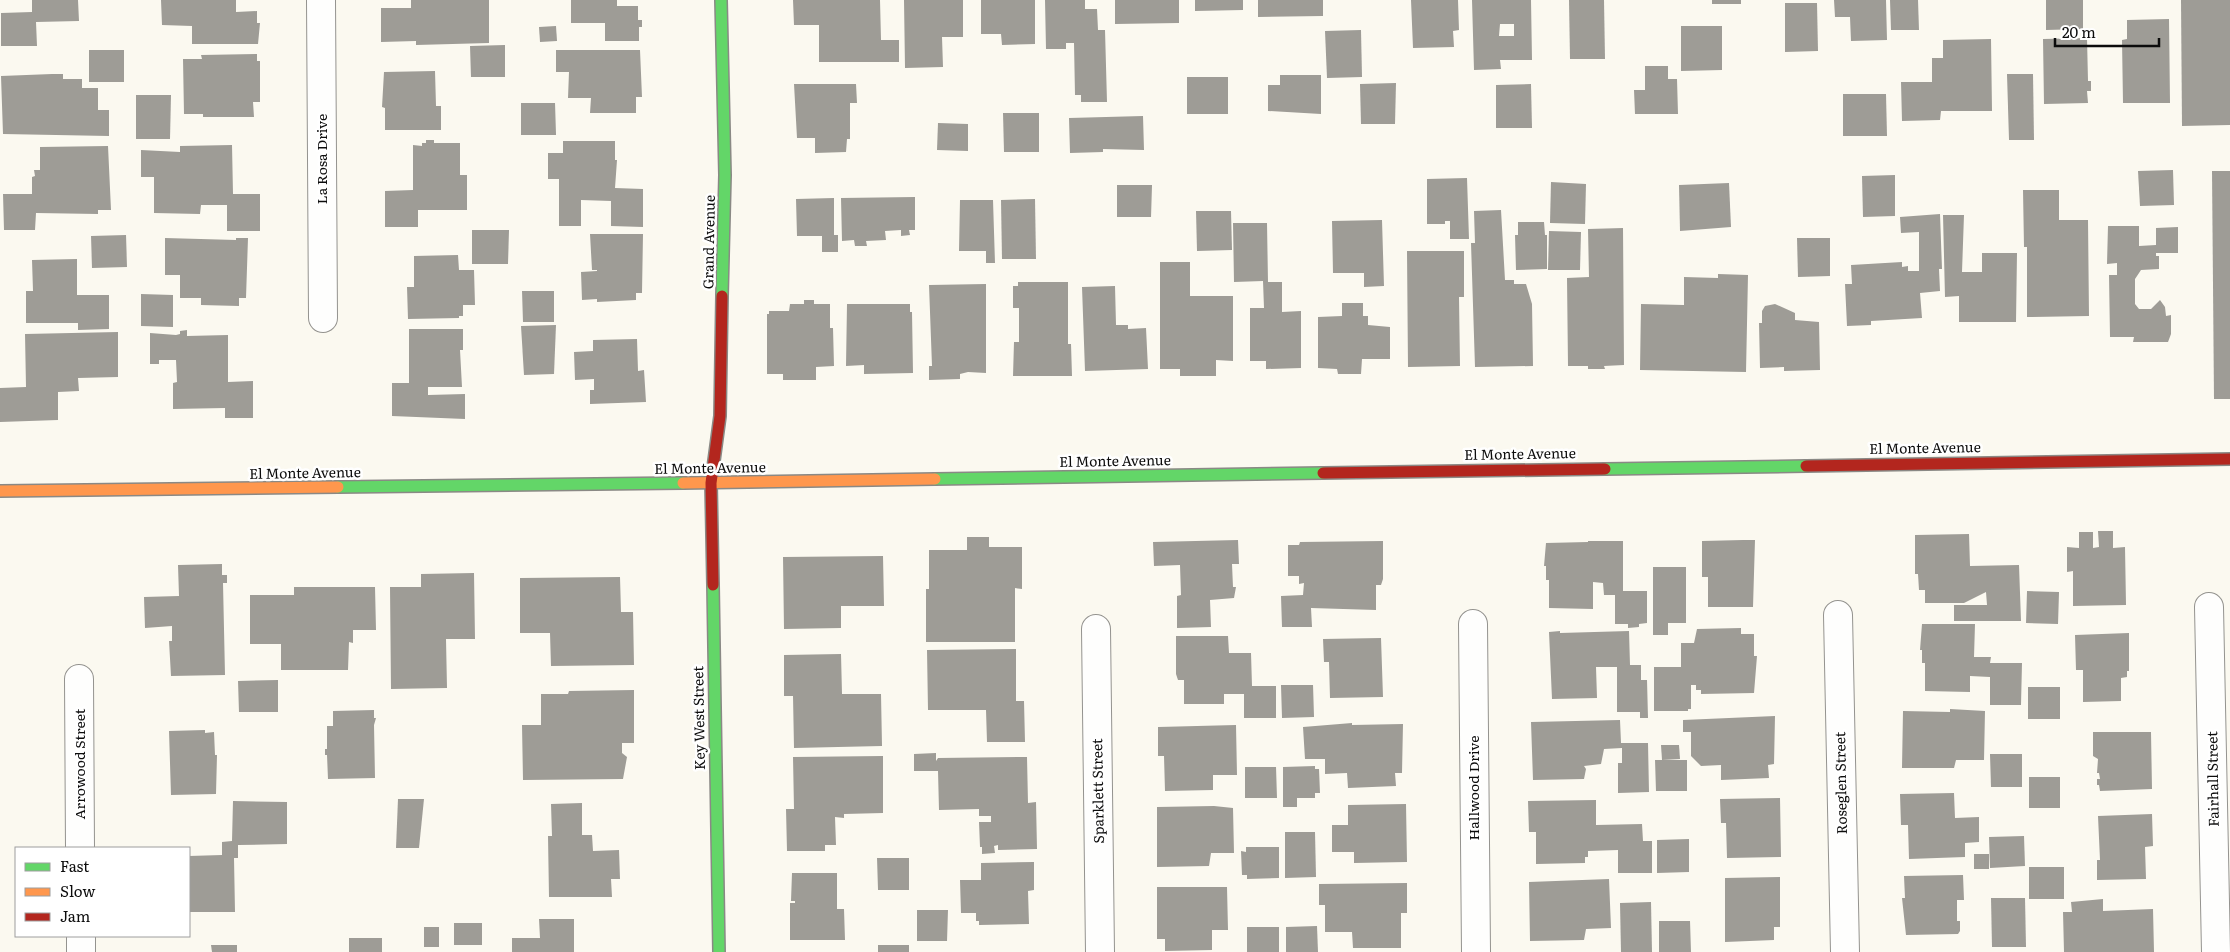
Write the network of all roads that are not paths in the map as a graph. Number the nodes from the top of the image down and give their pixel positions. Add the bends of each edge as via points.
1 (321, 0) edge
2 (721, 0) edge
3 (323, 318) dead end
4 (2230, 459) edge
5 (711, 483) junction
6 (0, 492) edge
7 (2209, 606) dead end
8 (1838, 615) dead end
9 (1473, 624) dead end
10 (1096, 629) dead end
11 (79, 679) dead end
12 (80, 847) edge
13 (81, 937) edge
14 (81, 952) edge
15 (719, 952) edge
16 (1100, 952) edge
17 (1476, 952) edge
18 (1845, 952) edge
19 (2216, 952) edge

1 - 3 street, La Rosa Drive
2 - 5 street, Grand Avenue via 725,175 721,397
4 - 5 street, El Monte Avenue
5 - 6 street, El Monte Avenue
5 - 15 street, Key West Street
7 - 19 street, Fairhall Street
8 - 18 street, Roseglen Street
9 - 17 street, Hallwood Drive
10 - 16 street, Sparklett Street
11 - 12 street, Arrowood Street
13 - 14 street

